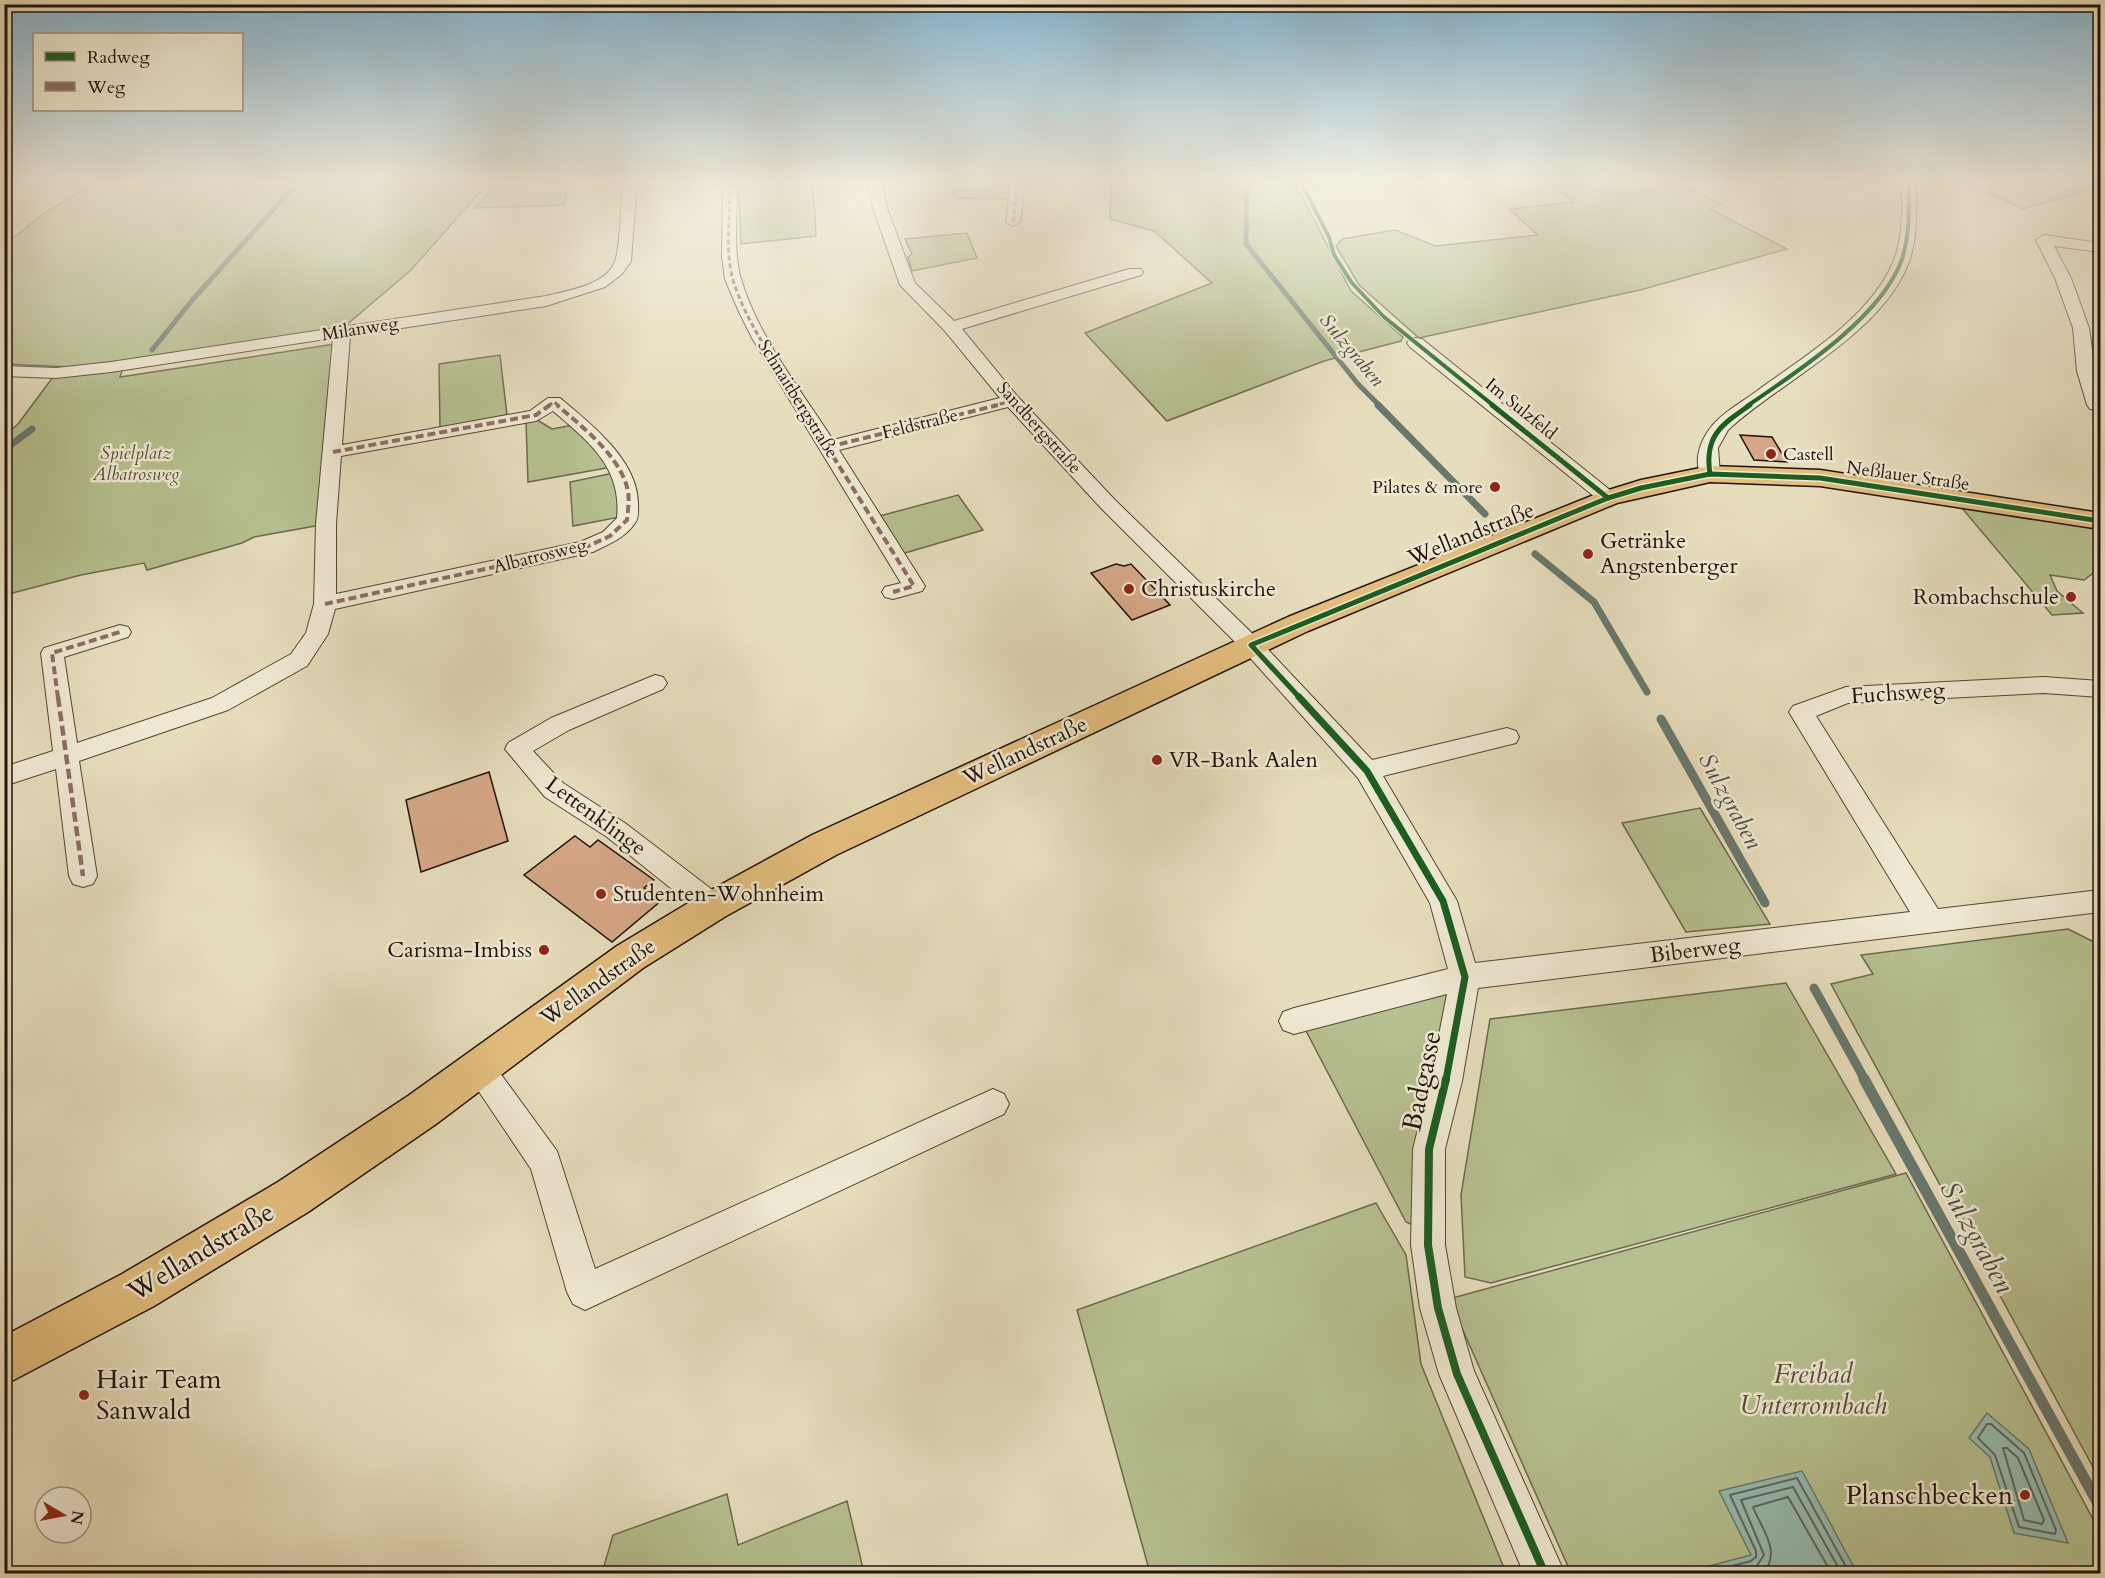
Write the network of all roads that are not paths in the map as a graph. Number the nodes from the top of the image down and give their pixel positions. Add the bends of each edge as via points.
1 (624, 255) edge
2 (730, 255) edge
3 (896, 255) edge
4 (1902, 255) edge
5 (2051, 255) edge
6 (1135, 272) dead end
7 (951, 327) junction
8 (342, 332) junction
9 (1416, 343) dead end
10 (4, 371) edge
11 (1012, 401) junction
12 (2098, 405) edge
13 (828, 447) junction
14 (333, 452) junction
15 (1710, 474) junction
16 (1608, 498) junction
17 (2100, 521) edge
18 (893, 592) dead end
19 (325, 604) junction
20 (120, 632) dead end
21 (1251, 645) junction
22 (655, 683) dead end
23 (2100, 689) edge
24 (1507, 737) dead end
25 (65, 756) junction
26 (1367, 771) junction
27 (4, 777) edge
28 (83, 876) dead end
29 (2100, 901) edge
30 (713, 906) junction
31 (1931, 922) junction
32 (1465, 977) junction
33 (1294, 1021) dead end
34 (478, 1068) junction
35 (993, 1104) dead end
36 (4, 1362) edge
37 (1545, 1574) edge

1 - 8 street, Milanweg via 618,271 601,284 546,301
2 - 13 street, Schnaitbergstraße via 733,279 760,338
3 - 7 street, Sandbergstraße via 903,276 915,293
4 - 15 street via 1896,272 1874,302 1823,350 1726,423 1713,438 1707,455
5 - 12 street via 2081,328 2086,371
6 - 7 street
7 - 11 street, Sandbergstraße
8 - 10 street, Milanweg via 83,370
8 - 14 street
9 - 16 street, Im Sulzfeld
11 - 13 street, Feldstraße
11 - 21 street, Sandbergstraße via 1108,504
13 - 18 street, Schnaitbergstraße via 914,586
14 - 19 street via 326,524
14 - 19 street, Albatrosweg via 536,415 554,402 618,469 627,486 629,507 627,520 610,536 586,547
15 - 16 main road, Wellandstraße
15 - 17 main road, Neßlauer Straße via 1820,478
16 - 21 main road, Wellandstraße
19 - 25 street via 317,634 299,660 265,681 220,704
20 - 25 street via 52,653
21 - 26 street, Badgasse
21 - 30 main road, Wellandstraße via 824,845
22 - 30 street, Lettenklinge via 560,724 517,749 554,790 616,830
23 - 31 street, Fuchsweg via 2044,685 1846,695 1801,712
24 - 26 street
25 - 27 street
25 - 28 street
26 - 32 street, Badgasse via 1443,901
29 - 31 street, Biberweg
30 - 34 main road, Wellandstraße via 630,957
31 - 32 street, Biberweg
32 - 33 street, Biberweg
32 - 37 street, Badgasse via 1429,1149 1428,1245 1438,1308 1457,1374
34 - 35 street via 545,1162 585,1292
34 - 36 main road, Wellandstraße via 386,1136 293,1197 138,1290

